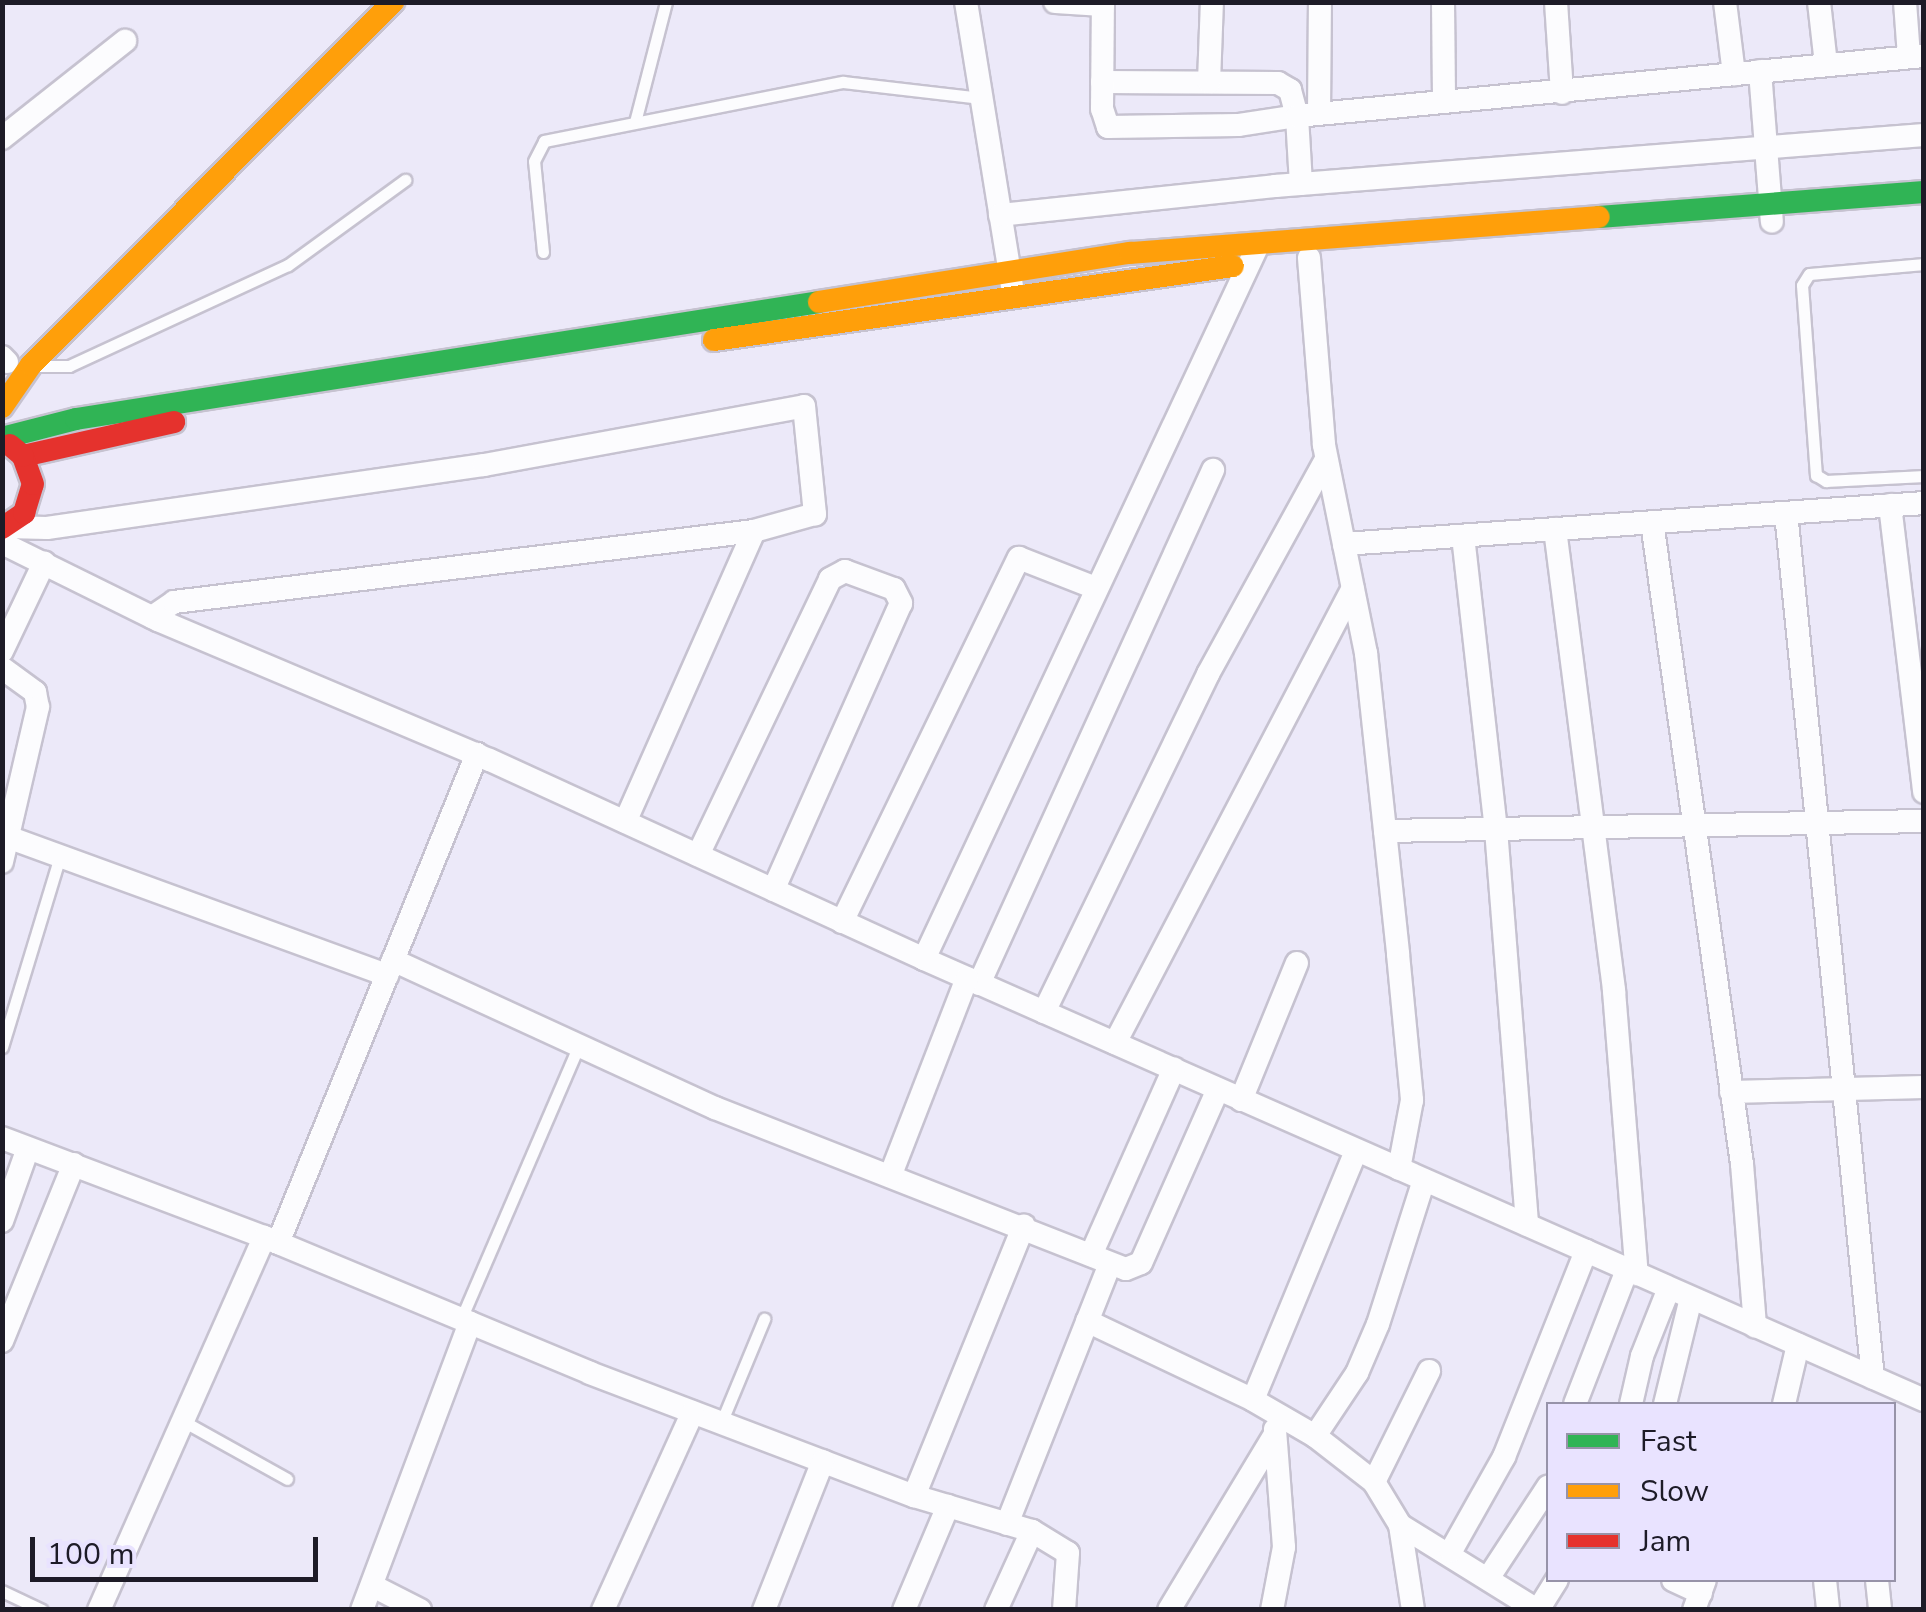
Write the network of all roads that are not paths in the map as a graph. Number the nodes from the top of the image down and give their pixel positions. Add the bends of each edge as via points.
1 (367, 2) edge
2 (393, 2) edge
3 (666, 2) edge
4 (966, 2) edge
5 (1055, 2) edge
6 (1212, 2) edge
7 (1320, 2) edge
8 (1443, 2) edge
9 (1556, 2) edge
10 (1725, 2) edge
11 (1820, 2) edge
12 (1904, 2) edge
13 (1103, 4) edge
14 (126, 40) dead end
15 (1916, 56) edge
16 (1826, 64) junction
17 (1760, 71) junction
18 (1734, 74) junction
19 (1102, 82) junction
20 (1210, 82) junction
21 (1562, 93) junction
22 (982, 98) junction
23 (1444, 102) junction
24 (1308, 114) junction
25 (635, 122) junction
26 (1924, 135) edge
27 (2, 138) edge
28 (1767, 148) junction
29 (406, 180) dead end
30 (1301, 184) junction
31 (1924, 192) edge
32 (1924, 210) edge
33 (1772, 213) junction
34 (1000, 215) junction
35 (543, 252) dead end
36 (1254, 254) junction
37 (1308, 258) junction
38 (1924, 264) edge
39 (1011, 283) junction
40 (4, 363) edge
41 (31, 365) junction
42 (2, 407) edge
43 (2, 440) edge
44 (23, 456) junction
45 (1326, 458) junction
46 (1213, 470) dead end
47 (1924, 476) edge
48 (1924, 503) edge
49 (1890, 505) junction
50 (1786, 512) junction
51 (1652, 522) junction
52 (1555, 529) junction
53 (754, 531) junction
54 (4, 532) edge
55 (1464, 536) junction
56 (1344, 544) junction
57 (44, 563) junction
58 (1096, 588) junction
59 (1353, 588) junction
60 (152, 617) junction
61 (2, 651) edge
62 (2, 668) edge
63 (477, 754) junction
64 (1924, 792) edge
65 (1924, 821) edge
66 (625, 822) junction
67 (1814, 823) junction
68 (1690, 826) junction
69 (1595, 827) junction
70 (1496, 829) junction
71 (1385, 831) junction
72 (6, 836) edge
73 (60, 856) junction
74 (698, 856) junction
75 (2, 862) edge
76 (774, 890) junction
77 (842, 922) junction
78 (924, 959) junction
79 (1298, 963) dead end
80 (390, 968) junction
81 (973, 981) junction
82 (1044, 1012) junction
83 (1115, 1043) junction
84 (579, 1045) junction
85 (2, 1048) edge
86 (1174, 1070) junction
87 (1924, 1087) edge
88 (1842, 1088) junction
89 (1218, 1089) junction
90 (1731, 1092) junction
91 (1241, 1100) junction
92 (2, 1138) edge
93 (28, 1148) junction
94 (1356, 1151) junction
95 (74, 1164) junction
96 (1399, 1170) junction
97 (891, 1174) junction
98 (1424, 1180) junction
99 (2, 1222) edge
100 (1024, 1225) junction
101 (1527, 1225) junction
102 (271, 1240) junction
103 (1586, 1252) junction
104 (1101, 1260) junction
105 (1632, 1272) junction
106 (1669, 1288) junction
107 (1691, 1298) junction
108 (764, 1319) dead end
109 (466, 1321) junction
110 (1087, 1321) junction
111 (1755, 1326) junction
112 (2, 1341) edge
113 (1798, 1345) junction
114 (1430, 1370) dead end
115 (1873, 1378) junction
116 (1900, 1390) junction
117 (1924, 1400) edge
118 (1575, 1402) edge
119 (1632, 1402) edge
120 (1665, 1402) edge
121 (1784, 1402) edge
122 (1896, 1405) edge
123 (693, 1412) junction
124 (1267, 1415) junction
125 (182, 1421) junction
126 (721, 1423) junction
127 (1315, 1436) junction
128 (823, 1462) junction
129 (288, 1479) dead end
130 (1374, 1482) junction
131 (1546, 1490) edge
132 (914, 1496) junction
133 (948, 1506) junction
134 (1006, 1524) junction
135 (1400, 1525) junction
136 (1032, 1531) junction
137 (1451, 1551) junction
138 (1490, 1577) junction
139 (1556, 1582) edge
140 (1677, 1582) edge
141 (1825, 1582) edge
142 (1877, 1582) edge
143 (374, 1586) junction
144 (2, 1591) edge
145 (1700, 1594) edge
146 (42, 1610) edge
147 (99, 1610) edge
148 (362, 1610) edge
149 (420, 1610) edge
150 (603, 1610) edge
151 (764, 1610) edge
152 (904, 1610) edge
153 (996, 1610) edge
154 (1064, 1610) edge
155 (1169, 1610) edge
156 (1272, 1610) edge
157 (1413, 1610) edge
158 (1537, 1610) edge
159 (1828, 1610) edge
160 (1880, 1610) edge

1 - 40 street
2 - 41 street
3 - 25 lane
4 - 22 street
5 - 13 street
6 - 20 street
7 - 24 street
8 - 23 street
9 - 21 street
10 - 18 street
11 - 16 street
12 - 15 street
13 - 19 street
14 - 27 street
15 - 16 street
16 - 17 street
17 - 18 street
17 - 28 street
18 - 21 street
19 - 20 street
19 - 24 street via 1104,118 1116,132
20 - 24 street via 1283,84
21 - 23 street
22 - 25 lane via 843,82
22 - 34 street
23 - 24 street
24 - 30 street
25 - 35 lane via 538,145
26 - 28 street
28 - 30 street
28 - 33 street
29 - 41 lane via 288,264 69,366
30 - 34 street
31 - 33 street
32 - 33 street
33 - 36 street
33 - 37 street
34 - 39 street
36 - 37 street
36 - 39 street
36 - 58 street
37 - 45 street
38 - 47 lane via 1809,274 1802,285 1816,475
39 - 43 street via 76,418
39 - 44 street via 181,420
41 - 42 street
43 - 44 street
44 - 54 street via 31,499
45 - 56 street
45 - 82 street via 1208,674
46 - 81 street
48 - 49 street
49 - 50 street
49 - 64 street
50 - 51 street
50 - 67 street
51 - 52 street
51 - 68 street
52 - 55 street
52 - 69 street
53 - 54 street via 816,514 804,406 484,465
53 - 60 street via 174,602
53 - 66 street
54 - 57 street
55 - 56 street
55 - 70 street
56 - 59 street
57 - 60 street
57 - 61 street
58 - 77 street via 1019,558
58 - 78 street
59 - 71 street
59 - 83 street
60 - 63 street
62 - 72 street via 35,692 38,707
63 - 66 street
63 - 80 street
65 - 67 street
66 - 74 street
67 - 68 street
67 - 88 street
68 - 69 street
68 - 90 street
69 - 70 street
69 - 105 street
70 - 71 street
70 - 101 street
71 - 96 street via 1412,1100
72 - 73 street
72 - 75 street
73 - 80 street
73 - 85 lane
74 - 76 street
74 - 76 street via 830,579 845,571 894,590 901,604
76 - 77 street
77 - 78 street
78 - 81 street
79 - 91 street
80 - 84 street
80 - 102 street
81 - 82 street
81 - 97 street
82 - 83 street
83 - 86 street
84 - 97 street via 715,1108
84 - 109 lane
86 - 89 street
86 - 104 street
87 - 88 street
88 - 90 street
88 - 115 street
89 - 91 street
89 - 104 street via 1141,1263 1134,1268
90 - 111 street
91 - 94 street
92 - 93 street
93 - 95 street
93 - 99 street
94 - 96 street
94 - 124 street
95 - 102 street
95 - 112 street
96 - 98 street
97 - 100 street
98 - 101 street
98 - 127 street via 1378,1324 1357,1373
100 - 104 street
100 - 132 street
101 - 103 street
102 - 109 street
102 - 125 street
103 - 105 street
103 - 137 street via 1504,1457
104 - 110 street
105 - 106 street
105 - 118 street
106 - 107 street
106 - 119 street
107 - 111 street
107 - 120 street
108 - 126 lane
109 - 123 street
109 - 143 street
110 - 124 street
110 - 134 street
111 - 113 street
113 - 115 street
113 - 121 street
114 - 130 street
115 - 116 street
116 - 117 street
116 - 122 street
123 - 126 street
123 - 150 street
124 - 127 street
124 - 155 street
124 - 156 street via 1284,1546
125 - 129 lane
125 - 147 street
126 - 128 street
127 - 130 street
128 - 132 street
128 - 151 street
130 - 135 street
131 - 138 street
132 - 133 street
133 - 134 street
133 - 152 street
134 - 136 street
135 - 137 street
135 - 157 street
136 - 153 street
136 - 154 street via 1068,1553
137 - 138 street
138 - 158 street
139 - 158 street
140 - 145 street
141 - 159 street
142 - 160 street
143 - 148 street
143 - 149 street
144 - 146 lane

